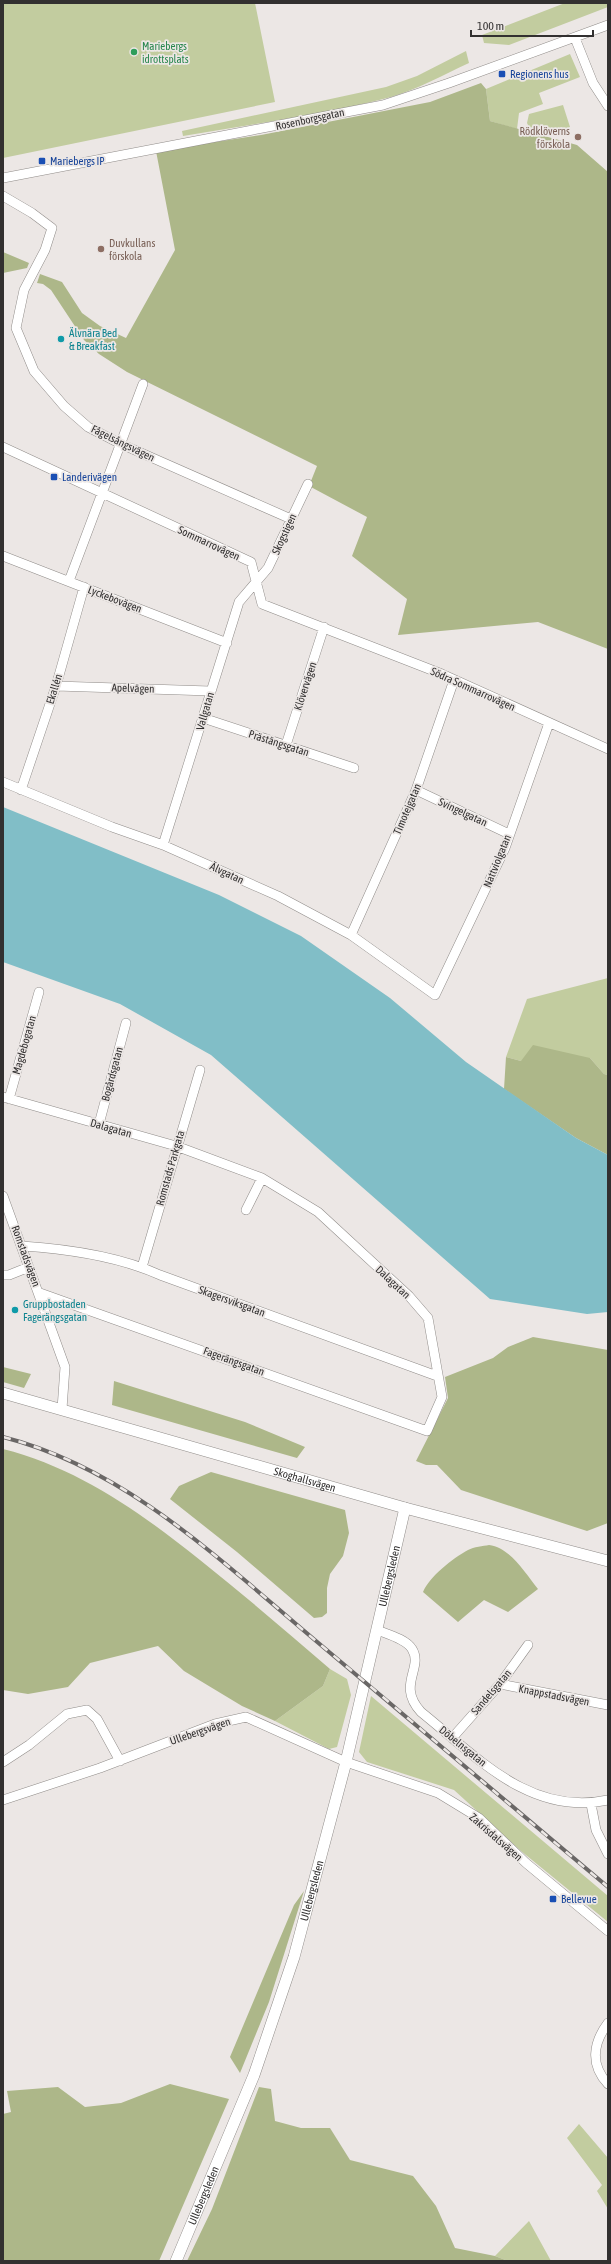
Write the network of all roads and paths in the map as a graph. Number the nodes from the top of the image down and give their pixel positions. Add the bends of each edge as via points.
1 (608, 25) edge
2 (575, 38) junction
3 (608, 106) edge
4 (3, 178) edge
5 (3, 196) edge
6 (143, 384) dead end
7 (121, 444) junction
8 (3, 447) edge
9 (308, 484) dead end
10 (103, 494) junction
11 (291, 519) junction
12 (3, 556) edge
13 (69, 581) junction
14 (256, 581) junction
15 (84, 586) junction
16 (324, 627) junction
17 (227, 643) junction
18 (390, 653) joint
19 (454, 680) junction
20 (56, 686) junction
21 (210, 691) junction
22 (203, 718) junction
23 (553, 725) junction
24 (286, 745) junction
25 (608, 749) edge
26 (354, 768) dead end
27 (3, 782) edge
28 (21, 790) junction
29 (416, 790) junction
30 (509, 834) junction
31 (163, 844) junction
32 (351, 935) junction
33 (39, 992) dead end
34 (435, 995) joint
35 (126, 1023) dead end
36 (200, 1070) dead end
37 (6, 1098) edge
38 (98, 1124) junction
39 (176, 1146) junction
40 (262, 1178) junction
41 (3, 1196) edge
42 (246, 1210) dead end
43 (22, 1246) junction
44 (29, 1267) junction
45 (142, 1267) junction
46 (3, 1275) edge
47 (40, 1293) junction
48 (437, 1376) junction
49 (3, 1393) edge
50 (62, 1409) junction
51 (427, 1431) joint
52 (405, 1508) junction
53 (608, 1561) edge
54 (377, 1630) junction
55 (528, 1645) dead end
56 (500, 1684) junction
57 (608, 1705) edge
58 (453, 1737) junction
59 (120, 1761) junction
60 (3, 1762) edge
61 (346, 1762) junction
62 (3, 1800) edge
63 (608, 1800) edge
64 (592, 1804) junction
65 (608, 1854) edge
66 (608, 1931) edge
67 (608, 2023) edge
68 (608, 2084) edge
69 (176, 2261) edge

1 - 2 street, Rosenborgsgatan
2 - 3 street via 593,83
2 - 4 street, Rosenborgsgatan via 383,104
5 - 7 street, Fågelsångsvägen via 52,228 45,250 24,290 16,328 34,371 64,406 88,427
6 - 7 street
7 - 10 street
7 - 11 street, Fågelsångsvägen
8 - 10 street, Sommarrovägen
9 - 11 street, Skogstigen
10 - 13 street
10 - 14 street, Sommarrovägen via 251,562
11 - 14 street, Skogstigen via 268,568
12 - 13 street, Lyckebovägen
13 - 15 street, Lyckebovägen
14 - 16 street, Sommarrovägen via 262,604
14 - 17 street, Vallgatan via 239,602
15 - 17 street, Lyckebovägen
15 - 20 street, Ekallén
16 - 18 street, Sommarrovägen
16 - 24 street, Klövervägen
17 - 21 street, Vallgatan
18 - 19 street, Södra Sommarrovägen
19 - 23 street, Södra Sommarrovägen
19 - 29 street, Timotejgatan
20 - 21 street, Apelvägen
20 - 28 street, Ekallén
21 - 22 street, Vallgatan
22 - 24 street, Prästängsgatan
22 - 31 street, Vallgatan
23 - 25 street
23 - 30 street, Nattviolgatan
24 - 26 street, Prästängsgatan
27 - 28 street, Älvgatan
28 - 31 street, Älvgatan via 112,827
29 - 30 street, Svingelgatan
29 - 32 street, Timotejgatan
30 - 34 street, Nattviolgatan via 505,848
31 - 32 street, Älvgatan via 262,889
32 - 34 street, Älvgatan
33 - 37 street, Magdebogatan
35 - 38 street, Bogårdsgatan
36 - 39 street, Romstads Parkgata
37 - 38 street, Dalagatan
38 - 39 street, Dalagatan
39 - 40 street, Dalagatan
39 - 45 street, Romstads Parkgata
40 - 42 street
40 - 48 street, Dalagatan via 318,1212 409,1296 428,1318
41 - 43 street, Romstadsvägen
43 - 44 street, Romstadsvägen
43 - 45 street, Skagersviksgatan via 63,1249
44 - 46 street
44 - 47 street, Romstadsvägen
45 - 48 street, Skagersviksgatan
47 - 50 street, Romstadsvägen via 65,1367
47 - 51 street, Fagerängsgatan
48 - 51 street, Dalagatan via 442,1397
49 - 50 main road, Skoghallsvägen
50 - 52 main road, Skoghallsvägen
52 - 53 main road, Skoghallsvägen
52 - 54 main road, Ullebergsleden
54 - 58 street, Döbelnsgatan via 412,1648 415,1658 410,1686 412,1702
54 - 61 main road, Ullebergsleden
55 - 56 street, Sandelsgatan
56 - 57 street, Knappstadsvägen
56 - 58 street, Sandelsgatan
58 - 64 street, Döbelnsgatan via 498,1775 525,1791 548,1798
59 - 60 street via 97,1720 87,1710 67,1714
59 - 61 street, Ullebergsvägen via 215,1724 246,1717
59 - 62 street, Ullebergsvägen
61 - 66 street, Zakrisdalsvägen via 438,1793 479,1818 526,1863
61 - 69 main road, Ullebergsleden via 292,1965 254,2075
63 - 64 street, Döbelnsgatan
64 - 65 street via 596,1830
67 - 68 street via 599,2038 594,2059 600,2076

